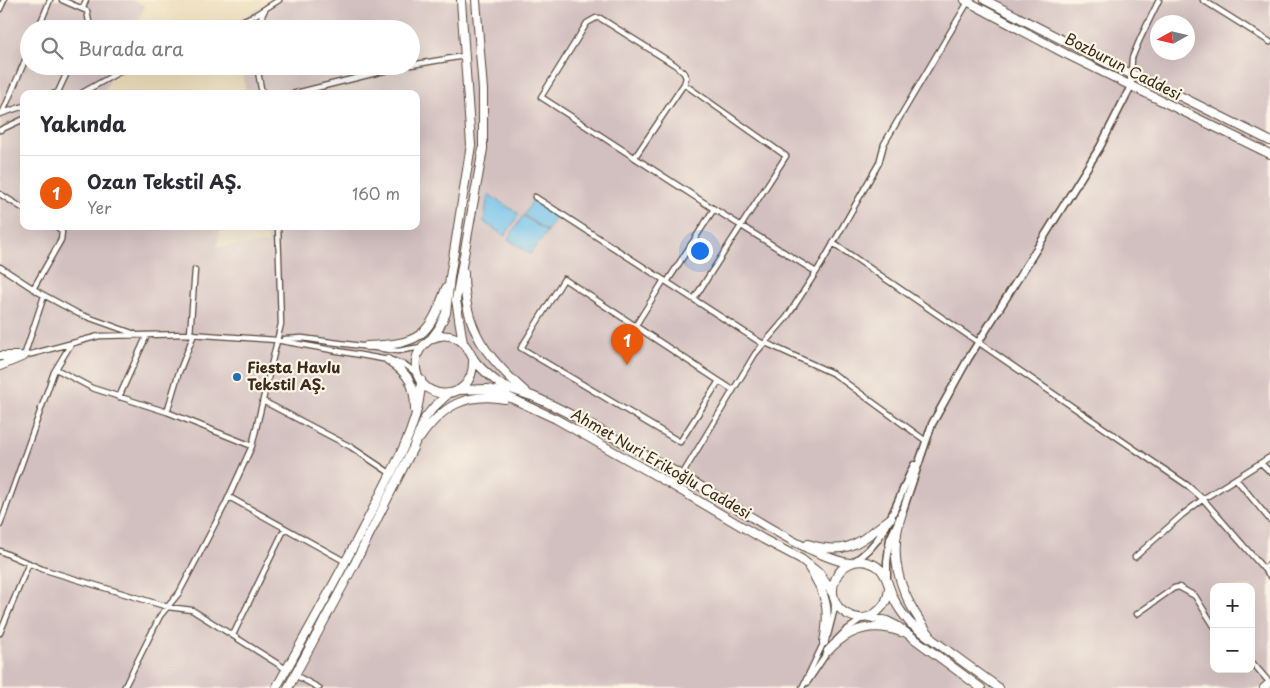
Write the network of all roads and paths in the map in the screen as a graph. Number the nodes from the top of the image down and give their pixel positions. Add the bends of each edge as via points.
1 (4, 0) edge
2 (50, 0) edge
3 (62, 0) edge
4 (86, 0) edge
5 (278, 0) edge
6 (461, 0) edge
7 (476, 0) edge
8 (985, 0) edge
9 (1159, 0) edge
10 (1203, 0) edge
11 (967, 1) edge
12 (83, 8) junction
13 (266, 8) junction
14 (0, 9) edge
15 (42, 20) edge
16 (89, 20) edge
17 (244, 20) edge
18 (260, 20) edge
19 (1270, 42) edge
20 (464, 56) junction
21 (420, 63) edge
22 (20, 71) edge
23 (1132, 74) junction
24 (66, 75) edge
25 (114, 75) edge
26 (259, 75) edge
27 (368, 75) edge
28 (684, 84) junction
29 (1131, 86) junction
30 (59, 90) edge
31 (87, 90) edge
32 (261, 90) edge
33 (308, 90) edge
34 (20, 107) edge
35 (2, 113) edge
36 (20, 121) edge
37 (0, 130) edge
38 (1270, 141) edge
39 (1270, 154) edge
40 (635, 158) junction
41 (0, 194) edge
42 (535, 197) dead end
43 (20, 206) edge
44 (714, 209) junction
45 (742, 225) junction
46 (60, 230) edge
47 (278, 230) edge
48 (833, 244) junction
49 (464, 257) junction
50 (0, 267) edge
51 (195, 270) dead end
52 (816, 272) junction
53 (450, 276) junction
54 (665, 281) junction
55 (33, 289) junction
56 (44, 296) junction
57 (694, 299) junction
58 (636, 325) junction
59 (192, 334) junction
60 (138, 335) junction
61 (147, 335) junction
62 (276, 340) junction
63 (431, 340) junction
64 (978, 342) junction
65 (463, 343) junction
66 (71, 344) junction
67 (763, 344) junction
68 (367, 346) junction
69 (422, 347) junction
70 (0, 356) edge
71 (24, 356) junction
72 (473, 358) junction
73 (388, 360) junction
74 (0, 366) edge
75 (56, 369) junction
76 (419, 377) junction
77 (719, 381) junction
78 (458, 390) junction
79 (733, 390) junction
80 (449, 394) junction
81 (531, 396) junction
82 (119, 397) junction
83 (515, 400) junction
84 (264, 401) junction
85 (167, 412) junction
86 (414, 420) junction
87 (926, 441) junction
88 (252, 446) junction
89 (413, 448) junction
90 (1270, 457) edge
91 (1261, 463) junction
92 (1270, 472) edge
93 (390, 473) junction
94 (682, 475) junction
95 (1236, 479) junction
96 (229, 497) junction
97 (1203, 499) junction
98 (902, 513) junction
99 (891, 518) junction
100 (1270, 520) edge
101 (0, 525) edge
102 (285, 528) junction
103 (785, 537) junction
104 (0, 551) edge
105 (1135, 557) dead end
106 (801, 559) junction
107 (29, 562) junction
108 (346, 562) junction
109 (851, 563) junction
110 (1270, 564) edge
111 (1264, 569) junction
112 (1270, 576) edge
113 (887, 579) junction
114 (889, 588) junction
115 (833, 597) junction
116 (168, 607) junction
117 (1137, 614) dead end
118 (867, 617) junction
119 (1210, 620) edge
120 (0, 633) edge
121 (233, 635) junction
122 (912, 637) junction
123 (824, 642) junction
124 (936, 643) junction
125 (828, 651) junction
126 (1255, 666) edge
127 (286, 669) junction
128 (295, 675) junction
129 (1270, 683) edge
130 (124, 688) edge
131 (276, 688) edge
132 (288, 688) edge
133 (319, 688) edge
134 (802, 688) edge
135 (981, 688) edge
136 (999, 688) edge
137 (1264, 688) edge

1 - 14 street
2 - 15 street
3 - 12 street
4 - 12 street
5 - 13 street
6 - 20 main road
7 - 49 main road via 483,90 483,149
8 - 23 main road, Bozburun Caddesi
9 - 23 street via 1132,58
10 - 19 street
11 - 29 main road, Bozburun Caddesi
11 - 48 street via 884,144 876,169
12 - 16 street via 87,10
13 - 17 street
13 - 18 street
20 - 21 street
20 - 53 main road via 471,145
22 - 35 street
23 - 29 street
23 - 38 main road, Bozburun Caddesi
24 - 30 street
25 - 31 street
26 - 32 street
27 - 33 street
28 - 40 street
28 - 40 street via 686,78 675,65 600,18 587,23 541,97
28 - 45 street via 786,156
29 - 39 main road, Bozburun Caddesi
29 - 64 street via 1100,147
34 - 35 street
36 - 37 street
40 - 44 street
41 - 43 street
42 - 54 street
44 - 45 street
44 - 54 street
45 - 52 street
45 - 57 street
46 - 55 street via 61,240
47 - 62 street via 281,324
48 - 52 street
48 - 64 street
49 - 65 main road via 456,300
49 - 81 main road via 466,299 474,329 494,362
50 - 55 street
51 - 59 street
52 - 67 street via 787,317
53 - 63 main road via 446,313
53 - 68 main road via 437,314 422,333 408,342
54 - 57 street
54 - 58 street
55 - 56 street
56 - 60 street via 79,314
56 - 71 street
57 - 67 street
58 - 77 street
58 - 77 street via 564,279 521,348 680,442
59 - 61 street
59 - 62 street
59 - 85 street
60 - 61 street
60 - 66 street via 98,336
61 - 82 street
62 - 68 street via 302,338
62 - 73 street
62 - 84 street
63 - 65 main road via 445,336
63 - 69 main road
64 - 87 street via 932,424
64 - 97 street
65 - 72 main road
66 - 71 street
66 - 75 street
67 - 79 street
67 - 87 street via 834,374
68 - 69 street via 398,352
69 - 76 main road via 416,367
70 - 71 main road
71 - 74 main road
72 - 78 main road via 471,377
72 - 81 main road, Ahmet Nuri Erikoğlu Caddesi via 500,383
73 - 76 street via 404,364
73 - 86 main road via 402,369 411,381 415,397
75 - 82 street via 92,388
75 - 101 street
76 - 80 main road via 431,390
76 - 86 main road via 420,401
77 - 79 street
78 - 80 main road
78 - 83 main road, Ahmet Nuri Erikoğlu Caddesi via 488,390
79 - 94 street
80 - 89 main road via 424,418
81 - 94 main road, Ahmet Nuri Erikoğlu Caddesi
82 - 85 street
83 - 89 main road via 481,397 449,407 433,419
83 - 106 main road, Ahmet Nuri Erikoğlu Caddesi via 556,419
84 - 88 street
84 - 93 street via 350,447
85 - 88 street
86 - 93 main road
87 - 98 street
87 - 99 street
88 - 96 street
89 - 128 main road
90 - 91 street
91 - 92 street
91 - 95 street
93 - 108 main road
94 - 103 main road, Ahmet Nuri Erikoğlu Caddesi
95 - 97 street
95 - 100 street
96 - 102 street
96 - 116 street via 179,593
97 - 105 street
97 - 111 street
98 - 113 street via 890,539
98 - 124 main road via 896,542 901,584 911,608
99 - 103 main road via 862,541 844,548 817,547
99 - 109 street via 875,545
102 - 108 street
102 - 121 street
103 - 109 main road, Ahmet Nuri Erikoğlu Caddesi via 830,558
104 - 107 street
106 - 115 main road, Ahmet Nuri Erikoğlu Caddesi via 820,574
106 - 123 main road via 816,578 825,598 827,621
107 - 116 street via 42,569
107 - 120 street
108 - 127 main road
109 - 113 main road via 870,562
109 - 115 main road via 835,576
110 - 111 street
111 - 112 street
113 - 114 main road
114 - 118 main road via 884,606
114 - 124 main road via 905,618
115 - 118 main road via 837,606 849,616
115 - 123 street via 830,629
116 - 121 street via 192,610
116 - 130 street via 160,616
117 - 119 street via 1179,586 1195,596
118 - 122 main road via 887,621
118 - 125 street via 842,633
121 - 127 street
122 - 125 main road via 890,629 862,629 847,634
122 - 135 main road
123 - 134 street
124 - 136 main road
125 - 134 street
126 - 129 street
127 - 131 main road
128 - 132 main road
128 - 133 street
129 - 137 main road

